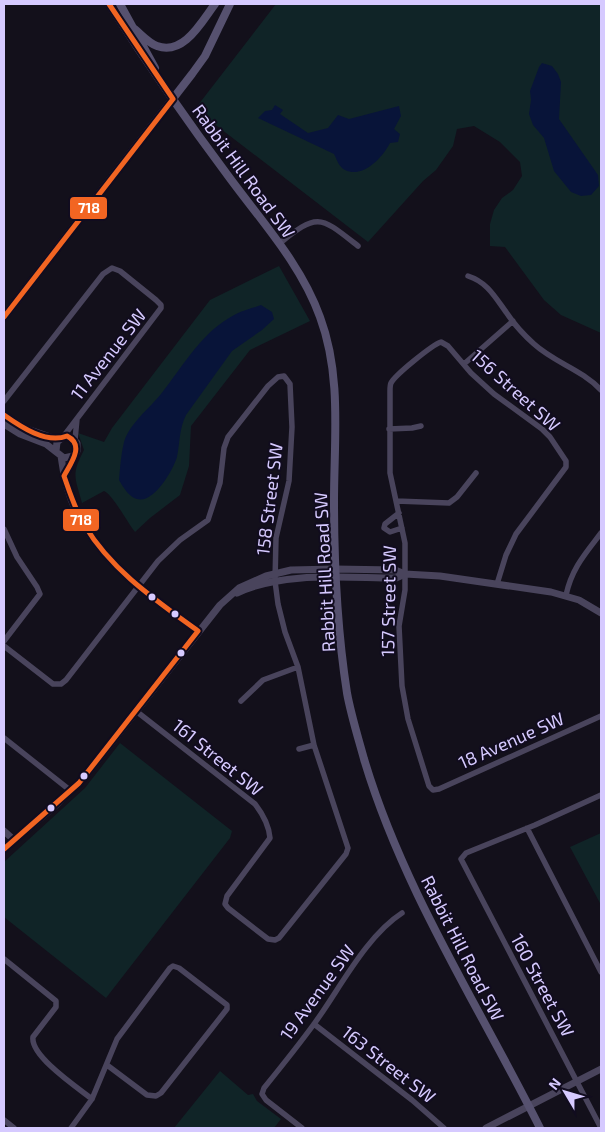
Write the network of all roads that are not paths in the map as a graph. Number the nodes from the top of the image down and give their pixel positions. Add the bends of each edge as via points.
1 (109, 4) edge
2 (120, 4) edge
3 (215, 4) edge
4 (230, 4) edge
5 (132, 27) junction
6 (161, 82) junction
7 (173, 99) junction
8 (279, 244) junction
9 (358, 246) dead end
10 (468, 276) dead end
11 (4, 317) edge
12 (513, 321) junction
13 (464, 364) junction
14 (391, 383) joint
15 (601, 390) edge
16 (4, 401) edge
17 (4, 415) edge
18 (77, 419) junction
19 (4, 424) edge
20 (421, 426) dead end
21 (389, 429) junction
22 (61, 438) junction
23 (75, 440) junction
24 (58, 454) junction
25 (73, 456) junction
26 (476, 472) dead end
27 (64, 476) junction
28 (396, 501) junction
29 (399, 512) junction
30 (402, 528) junction
31 (4, 529) edge
32 (601, 533) edge
33 (335, 569) junction
34 (405, 574) junction
35 (275, 577) junction
36 (336, 578) junction
37 (497, 584) junction
38 (139, 585) junction
39 (566, 595) junction
40 (601, 613) edge
41 (292, 623) dead end
42 (283, 624) junction
43 (198, 631) junction
44 (4, 641) edge
45 (4, 646) edge
46 (298, 667) junction
47 (241, 701) dead end
48 (136, 711) junction
49 (601, 716) edge
50 (4, 738) edge
51 (314, 745) junction
52 (299, 749) dead end
53 (71, 790) junction
54 (433, 790) joint
55 (601, 795) edge
56 (527, 828) junction
57 (4, 832) edge
58 (14, 840) junction
59 (4, 849) edge
60 (402, 913) dead end
61 (275, 940) joint
62 (5, 962) edge
63 (601, 972) edge
64 (314, 1024) junction
65 (107, 1064) junction
66 (601, 1069) edge
67 (577, 1082) junction
68 (92, 1099) junction
69 (528, 1107) junction
70 (4, 1120) edge
71 (14, 1128) edge
72 (71, 1128) edge
73 (302, 1128) edge
74 (444, 1128) edge
75 (486, 1128) edge
76 (540, 1128) edge
77 (601, 1128) edge

1 - 6 main road, Rabbit Hill Road SW
2 - 5 main road, Rabbit Hill Road SW
3 - 5 main road via 185,41 171,47 152,44
4 - 7 main road via 205,56
5 - 6 main road, Rabbit Hill Road SW
6 - 7 main road, Rabbit Hill Road SW
7 - 8 main road, Rabbit Hill Road SW
7 - 11 main road
8 - 9 street via 304,224 320,221
8 - 33 main road, Rabbit Hill Road SW via 297,268 313,299 332,356 336,392
10 - 12 street via 487,287
12 - 13 street
12 - 15 street via 543,351 576,369
13 - 14 street, 156 Street SW via 441,342
13 - 37 street, 156 Street SW via 494,394 542,429 567,464 516,534
14 - 21 street, 157 Street SW
16 - 18 street, 11 Avenue SW via 103,274 112,268 161,305 160,311
17 - 22 street via 27,429
18 - 22 street, 11 Avenue SW
18 - 23 street, 11 Avenue SW
19 - 24 street via 46,444
20 - 21 street
21 - 28 street, 157 Street SW via 390,474
22 - 23 street
22 - 24 street via 56,444
23 - 25 street via 78,447
24 - 25 street via 67,458
24 - 27 street
25 - 27 street
26 - 28 street via 449,503
27 - 38 street via 75,510 94,542 116,567
28 - 29 street, 157 Street SW
29 - 30 street, 157 Street SW
29 - 30 street, 157 Street SW via 384,528 390,532
30 - 34 street, 157 Street SW
31 - 44 street via 40,594
32 - 39 street via 576,566
33 - 34 street via 395,570
33 - 35 street via 291,570
33 - 36 main road, Rabbit Hill Road SW
34 - 36 street via 396,578
34 - 37 street
34 - 54 street, 157 Street SW via 399,626 402,686 412,735
35 - 36 street
35 - 38 street, 158 Street SW via 276,538 288,490 292,415 290,384 282,376 273,381 228,437 210,518 171,547
35 - 42 street, 158 Street SW
35 - 43 street via 239,592 220,605
36 - 69 main road, Rabbit Hill Road SW via 338,628 348,696 374,790 399,856
37 - 39 street
38 - 43 street
38 - 45 street via 61,684 53,684
39 - 40 street
41 - 42 street
42 - 46 street, 158 Street SW
43 - 48 street
46 - 47 street via 263,680
46 - 51 street, 158 Street SW
48 - 53 street
48 - 61 street, 161 Street SW via 255,804 264,818 269,842 225,900 228,908 268,939
49 - 54 street, 18 Avenue SW
50 - 53 street
51 - 52 street
51 - 61 street, 158 Street SW via 348,848 289,927
53 - 58 street
55 - 56 street
56 - 63 street
56 - 67 street, 160 Street SW via 466,853 461,859
57 - 58 street
58 - 59 street
60 - 64 street, 19 Avenue SW via 383,927
62 - 68 street via 57,1004 33,1037 34,1048
64 - 73 street, 19 Avenue SW via 262,1094
64 - 74 street, 163 Street SW
65 - 65 street via 117,1039 174,966 227,1005 156,1096 147,1094
65 - 68 street
66 - 67 street
67 - 69 street
67 - 77 street, 160 Street SW
68 - 72 street
69 - 75 street
69 - 76 main road, Rabbit Hill Road SW
70 - 71 street

